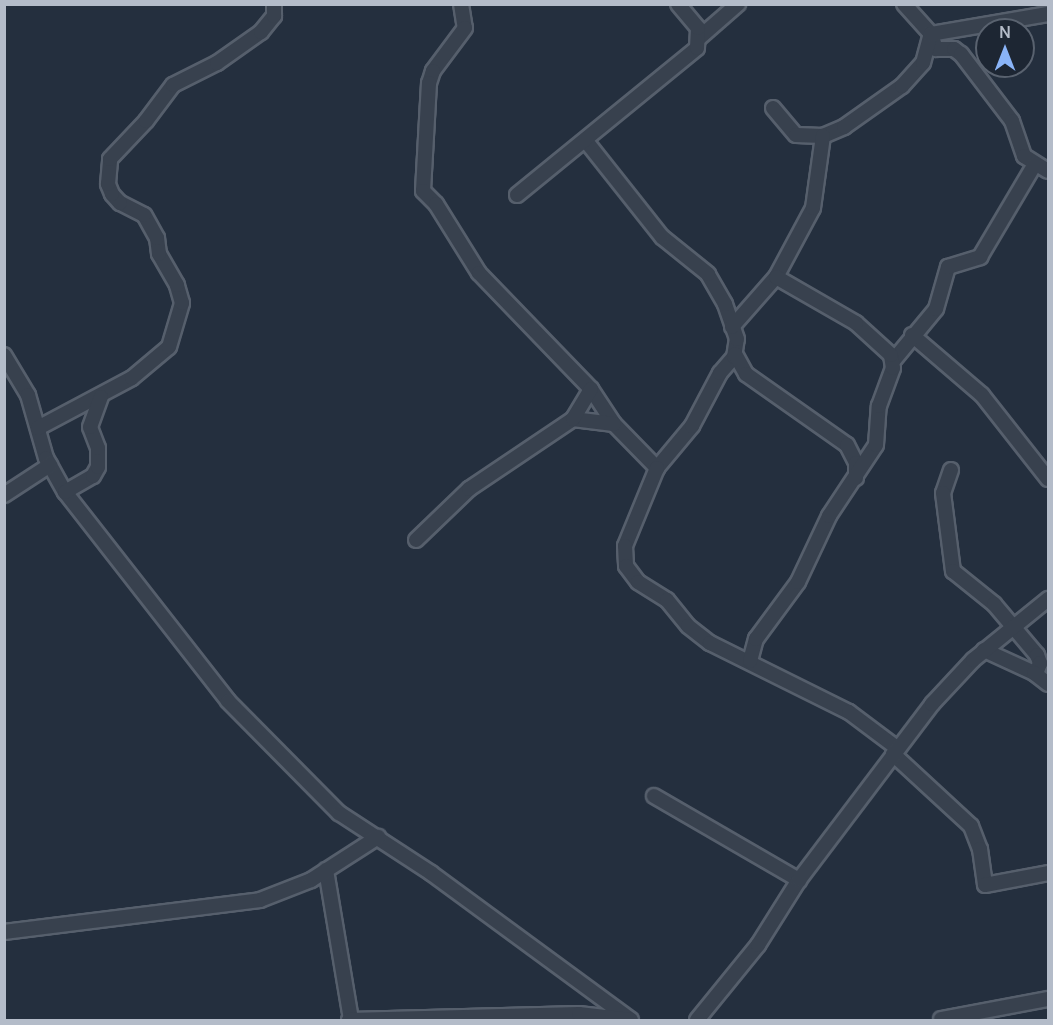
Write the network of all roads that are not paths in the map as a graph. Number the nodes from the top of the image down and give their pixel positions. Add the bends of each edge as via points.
1 (274, 4) edge
2 (461, 4) edge
3 (678, 4) edge
4 (738, 4) edge
5 (904, 4) edge
6 (1048, 14) edge
7 (931, 34) junction
8 (699, 38) junction
9 (773, 108) dead end
10 (823, 136) junction
11 (586, 141) junction
12 (1035, 164) junction
13 (1048, 171) edge
14 (517, 195) dead end
15 (776, 277) junction
16 (732, 327) junction
17 (912, 335) junction
18 (735, 354) junction
19 (4, 355) edge
20 (893, 361) junction
21 (591, 389) junction
22 (101, 396) junction
23 (573, 419) junction
24 (614, 424) junction
25 (38, 428) junction
26 (50, 465) junction
27 (657, 468) junction
28 (951, 470) dead end
29 (856, 478) junction
30 (1048, 479) edge
31 (65, 492) junction
32 (4, 495) edge
33 (416, 540) dead end
34 (1048, 599) edge
35 (1013, 628) junction
36 (984, 650) junction
37 (750, 661) junction
38 (1036, 674) junction
39 (1048, 684) edge
40 (895, 751) junction
41 (654, 796) dead end
42 (378, 837) junction
43 (326, 870) junction
44 (1048, 873) edge
45 (799, 880) junction
46 (4, 932) edge
47 (1048, 999) edge
48 (941, 1019) edge
49 (350, 1020) edge
50 (697, 1020) edge

1 - 22 street via 274,16 261,32 217,63 173,85 110,159 108,184 112,194 120,203 144,215 182,303 174,336 160,358
2 - 21 street via 467,23 433,71 429,83 423,192 436,204 479,273
3 - 8 street via 698,28
4 - 8 street
5 - 7 street
6 - 7 street
7 - 10 street via 923,63 902,86 844,127
7 - 12 street via 936,49 961,54 1012,121 1024,156
8 - 11 street via 697,48
9 - 10 street via 796,135
10 - 15 street via 813,208
11 - 14 street
11 - 16 street via 662,237 708,274 725,304
12 - 13 street
12 - 17 street via 980,257 948,267 936,309
15 - 16 street
15 - 20 street via 856,323 884,346
16 - 18 street
17 - 20 street
17 - 30 street via 982,395
18 - 27 street via 720,373 692,426
18 - 29 street via 746,374 847,446 856,464
19 - 25 street via 28,395
20 - 29 street via 879,406 876,445
21 - 23 street
21 - 24 street
22 - 25 street
22 - 31 street via 90,427 98,448 98,467 93,476
23 - 24 street
23 - 33 street via 469,489
24 - 27 street
25 - 26 street
26 - 31 street
26 - 32 street
27 - 37 street via 628,537 626,566 638,582 667,600 688,626 710,643
28 - 35 street via 943,493 953,572 994,604
29 - 37 street via 829,516 798,582 756,639
31 - 42 street via 228,701 339,813
34 - 35 street
35 - 36 street
35 - 38 street via 1037,656 1040,663
36 - 38 street
36 - 40 street via 932,704
37 - 40 street via 849,712
38 - 39 street
40 - 44 street via 971,826 980,849 985,885
40 - 45 street
41 - 45 street
42 - 43 street
42 - 49 street via 631,1020 579,1014
43 - 46 street via 260,900
43 - 49 street
45 - 50 street via 758,945
47 - 48 street

